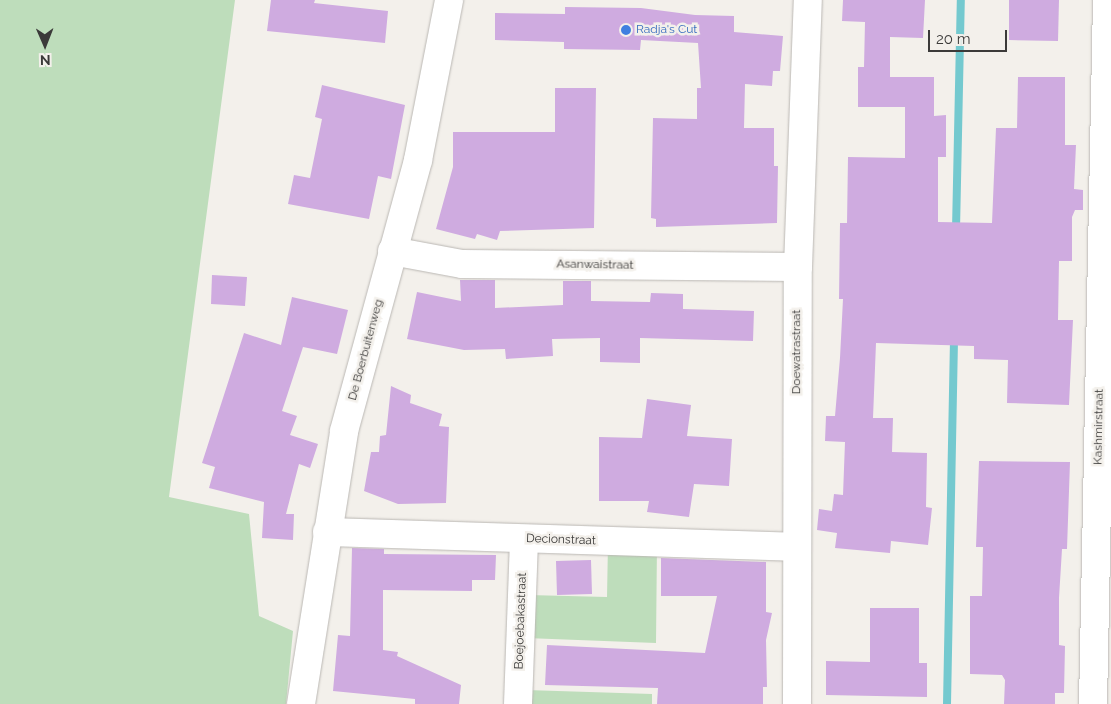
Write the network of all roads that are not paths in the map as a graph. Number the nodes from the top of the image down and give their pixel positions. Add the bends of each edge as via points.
1 (449, 0) edge
2 (808, 0) edge
3 (1107, 0) edge
4 (1109, 60) edge
5 (392, 251) junction
6 (798, 267) junction
7 (327, 532) junction
8 (524, 539) junction
9 (795, 547) junction
10 (301, 704) edge
11 (518, 704) edge
12 (797, 704) edge
13 (1093, 704) edge

1 - 5 street, De Boerbuitenweg via 418,160
2 - 6 street, Doewatrastraat
3 - 4 street, Kashmirstraat
4 - 13 street, Kashmirstraat
5 - 6 street, Asanwaistraat via 462,264
5 - 7 street, De Boerbuitenweg via 344,431
6 - 9 street, Doewatrastraat
7 - 8 street, Decionstraat
7 - 10 street, De Boerbuitenweg
8 - 9 street, Decionstraat
8 - 11 street, Boejoebakastraat
9 - 12 street, Doewatrastraat

